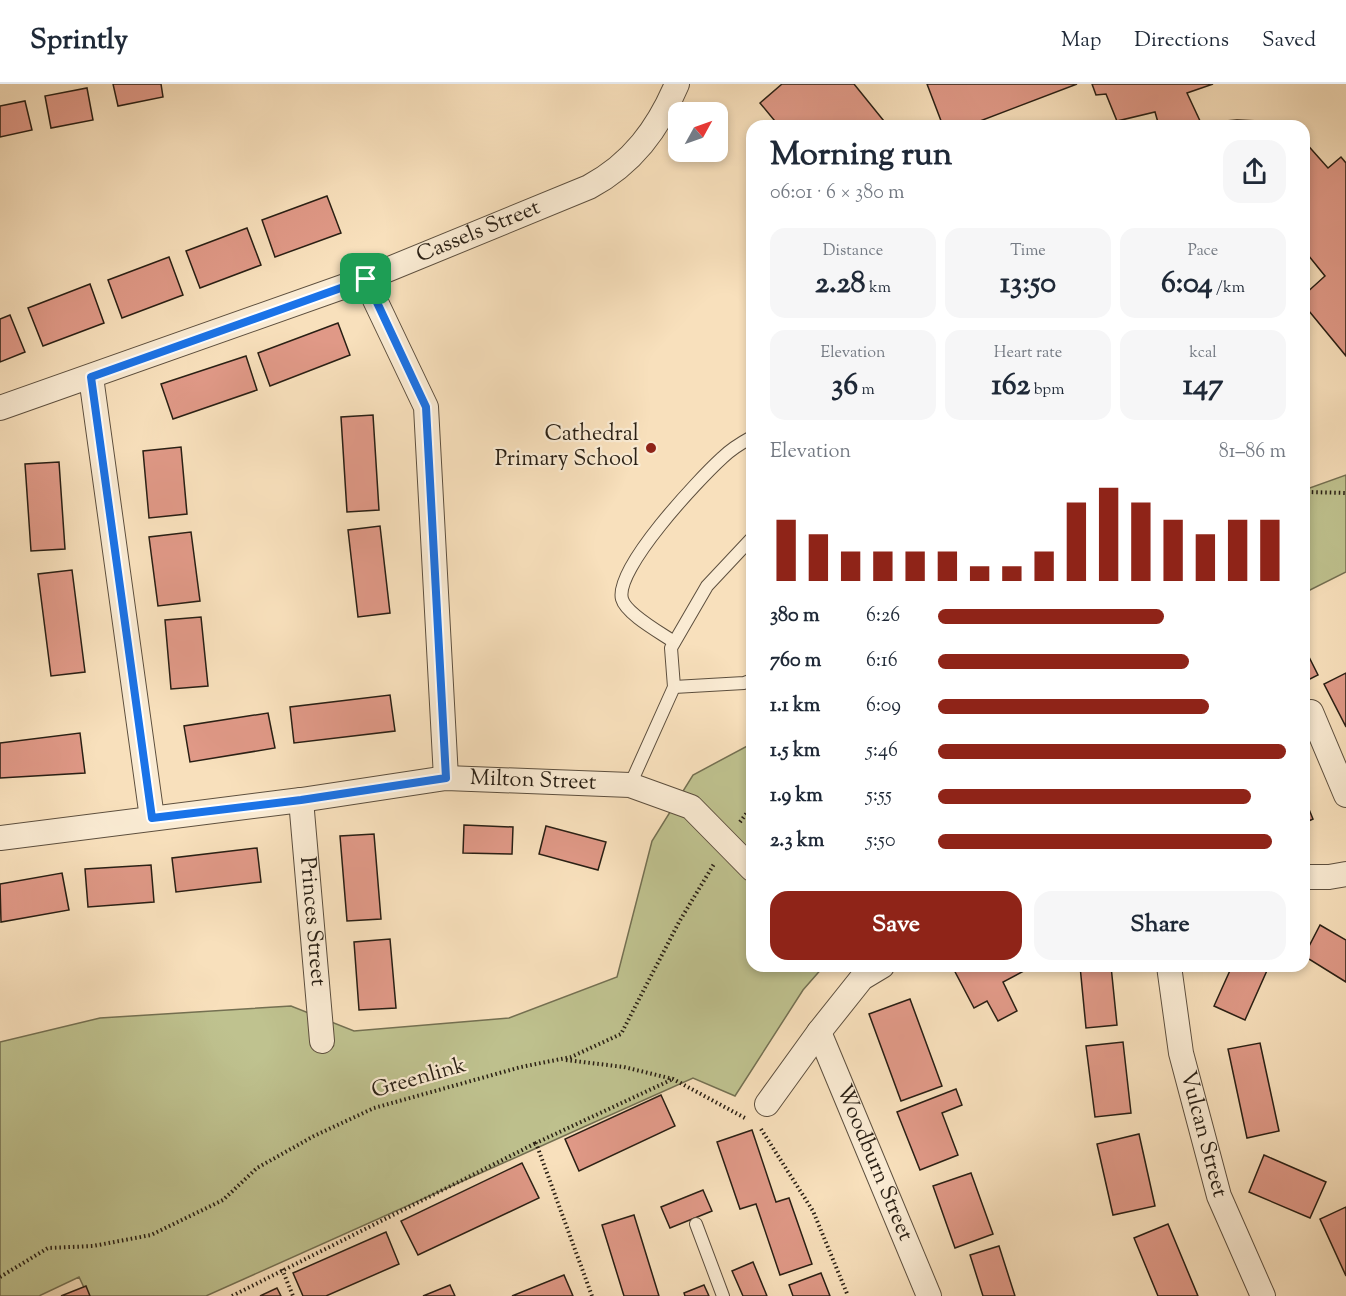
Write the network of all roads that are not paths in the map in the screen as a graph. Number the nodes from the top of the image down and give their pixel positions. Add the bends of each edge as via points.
1 (677, 84) edge
2 (366, 279) junction
3 (91, 377) junction
4 (0, 408) edge
5 (746, 441) edge
6 (746, 544) edge
7 (674, 642) junction
8 (746, 682) edge
9 (674, 687) junction
10 (1311, 712) dead end
11 (446, 778) junction
12 (630, 785) junction
13 (1346, 795) edge
14 (301, 800) junction
15 (152, 818) junction
16 (0, 838) edge
17 (746, 863) edge
18 (1346, 874) edge
19 (1310, 877) edge
20 (864, 972) edge
21 (1170, 972) edge
22 (819, 1032) junction
23 (322, 1041) dead end
24 (763, 1114) road end
25 (696, 1224) dead end
26 (723, 1296) edge
27 (929, 1296) edge
28 (1263, 1296) edge

1 - 2 street, Cassels Street via 653,131 611,175
2 - 3 street, Cassels Street
2 - 11 street via 426,407
3 - 4 street, Cassels Street
3 - 15 street
5 - 7 lane via 723,457 692,488 623,581 621,598 628,610
6 - 7 lane via 707,586
7 - 9 lane
8 - 9 lane
9 - 12 lane
10 - 13 street
11 - 12 street, Milton Street
11 - 14 street, Milton Street
12 - 17 street, Milton Street via 691,807
14 - 15 street, Milton Street
14 - 23 street, Princes Street
15 - 16 street, Milton Street
18 - 19 street
20 - 22 street
21 - 28 street, Vulcan Street via 1181,1053 1219,1196
22 - 24 street
22 - 27 street, Woodburn Street
25 - 26 lane

